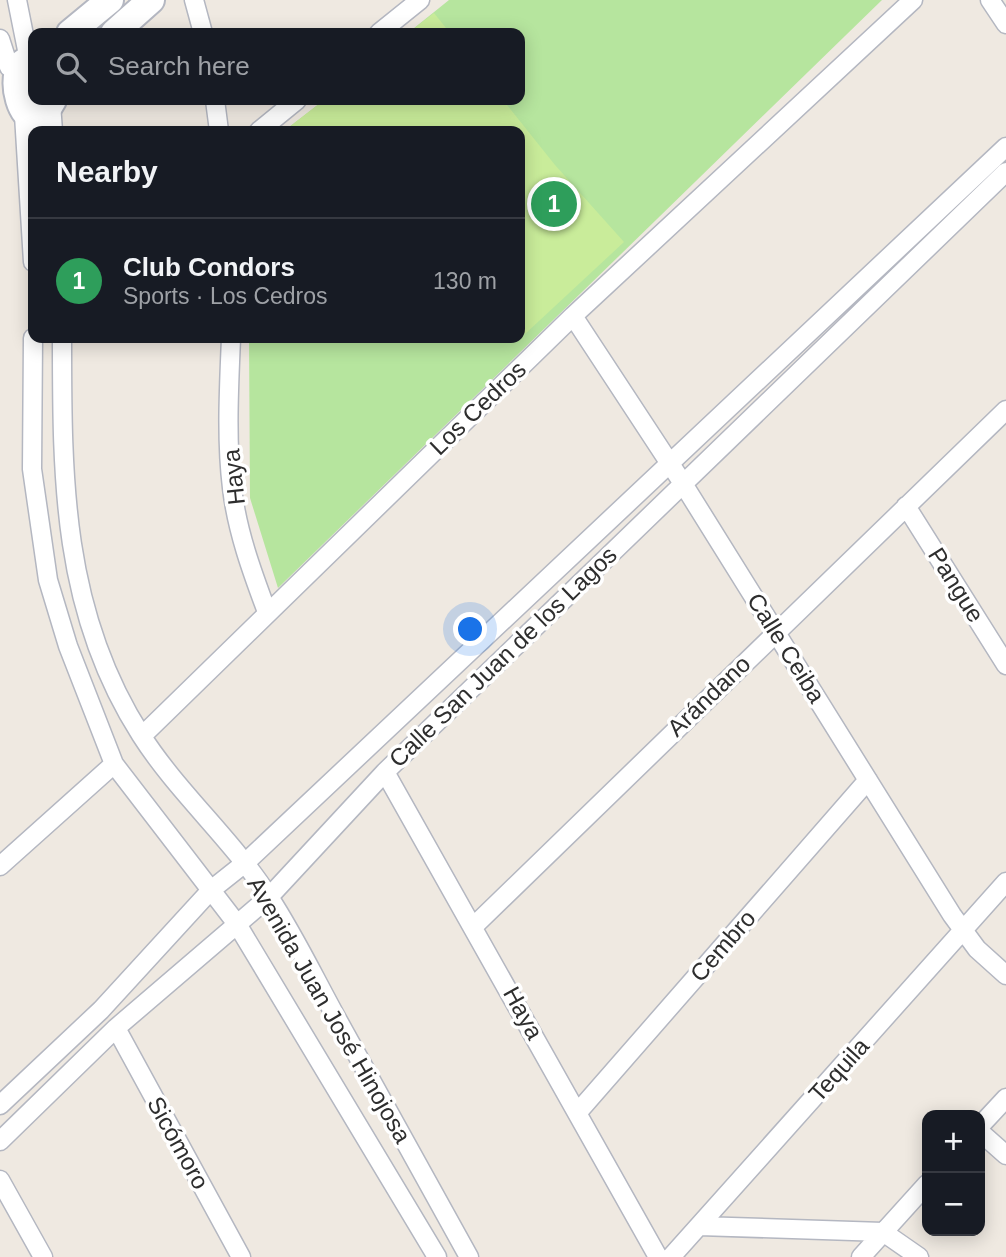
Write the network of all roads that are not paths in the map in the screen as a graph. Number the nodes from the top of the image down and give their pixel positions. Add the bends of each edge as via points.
1 (17, 0) edge
2 (110, 0) edge
3 (151, 0) edge
4 (194, 0) edge
5 (420, 0) edge
6 (913, 0) edge
7 (990, 0) edge
8 (1006, 24) edge
9 (76, 28) edge
10 (120, 28) edge
11 (202, 28) edge
12 (385, 28) edge
13 (0, 39) edge
14 (24, 62) edge
15 (48, 105) edge
16 (52, 105) edge
17 (216, 105) edge
18 (291, 105) edge
19 (9, 109) edge
20 (53, 126) edge
21 (218, 126) edge
22 (265, 126) edge
23 (1006, 147) edge
24 (1006, 172) edge
25 (28, 230) edge
26 (573, 316) junction
27 (33, 343) edge
28 (62, 343) edge
29 (231, 343) edge
30 (1006, 410) edge
31 (669, 464) junction
32 (682, 482) junction
33 (906, 506) junction
34 (267, 612) junction
35 (776, 631) junction
36 (1006, 665) edge
37 (142, 736) junction
38 (114, 764) junction
39 (385, 772) junction
40 (868, 780) junction
41 (245, 863) junction
42 (0, 866) edge
43 (1006, 882) edge
44 (211, 890) junction
45 (269, 897) junction
46 (237, 924) junction
47 (474, 926) junction
48 (963, 931) junction
49 (1006, 975) edge
50 (116, 1028) junction
51 (1006, 1098) edge
52 (0, 1105) edge
53 (578, 1112) junction
54 (985, 1121) edge
55 (985, 1137) edge
56 (0, 1141) edge
57 (1006, 1156) edge
58 (0, 1180) edge
59 (922, 1190) edge
60 (699, 1226) junction
61 (883, 1233) junction
62 (43, 1257) edge
63 (241, 1257) edge
64 (437, 1257) edge
65 (469, 1257) edge
66 (658, 1257) edge
67 (671, 1257) edge
68 (861, 1257) edge
69 (919, 1257) edge

1 - 14 street
2 - 9 street
3 - 10 street
4 - 11 street
5 - 12 street
6 - 26 street, Los Cedros
7 - 8 street
13 - 14 street
14 - 19 street via 1,86
15 - 19 street via 34,115
16 - 20 street
17 - 21 street
18 - 22 street
19 - 25 street
23 - 31 street, Calle San Juan de los Lagos
24 - 32 street, Calle San Juan de los Lagos
26 - 31 street, Calle Ceiba
26 - 34 street, Los Cedros
27 - 38 street, Avenida Juan José Hinojosa via 32,470 48,580
28 - 37 street, Avenida Juan José Hinojosa via 63,473 75,573 107,670
29 - 34 street, Haya via 232,489 247,556
30 - 33 street, Arándano
31 - 32 street, Calle Ceiba
31 - 41 street, Calle San Juan de los Lagos
32 - 35 street, Calle Ceiba
32 - 39 street, Calle San Juan de los Lagos
33 - 35 street, Arándano
33 - 36 street, Pangue
34 - 37 street, Los Cedros
35 - 40 street, Calle Ceiba
35 - 47 street, Arándano
37 - 41 street, Avenida Juan José Hinojosa
38 - 42 street
38 - 44 street, Avenida Juan José Hinojosa
39 - 45 street, Calle San Juan de los Lagos
39 - 47 street, Haya
40 - 48 street, Calle Ceiba
40 - 53 street, Cembro
41 - 44 street, Calle San Juan de los Lagos
41 - 45 street, Avenida Juan José Hinojosa
43 - 48 street, Tequila
44 - 46 street, Avenida Juan José Hinojosa
44 - 52 street, Calle San Juan de los Lagos via 101,1010
45 - 46 street, Calle San Juan de los Lagos
45 - 65 street, Avenida Juan José Hinojosa
46 - 50 street, Calle San Juan de los Lagos
46 - 64 street, Avenida Juan José Hinojosa
47 - 53 street, Haya
48 - 49 street, Calle Ceiba
48 - 60 street, Tequila
50 - 56 street, Calle San Juan de los Lagos
50 - 63 street, Sicómoro
51 - 54 street
53 - 66 street, Haya
55 - 57 street
58 - 62 street
59 - 61 street
60 - 61 street
60 - 67 street, Tequila
61 - 68 street
61 - 69 street

